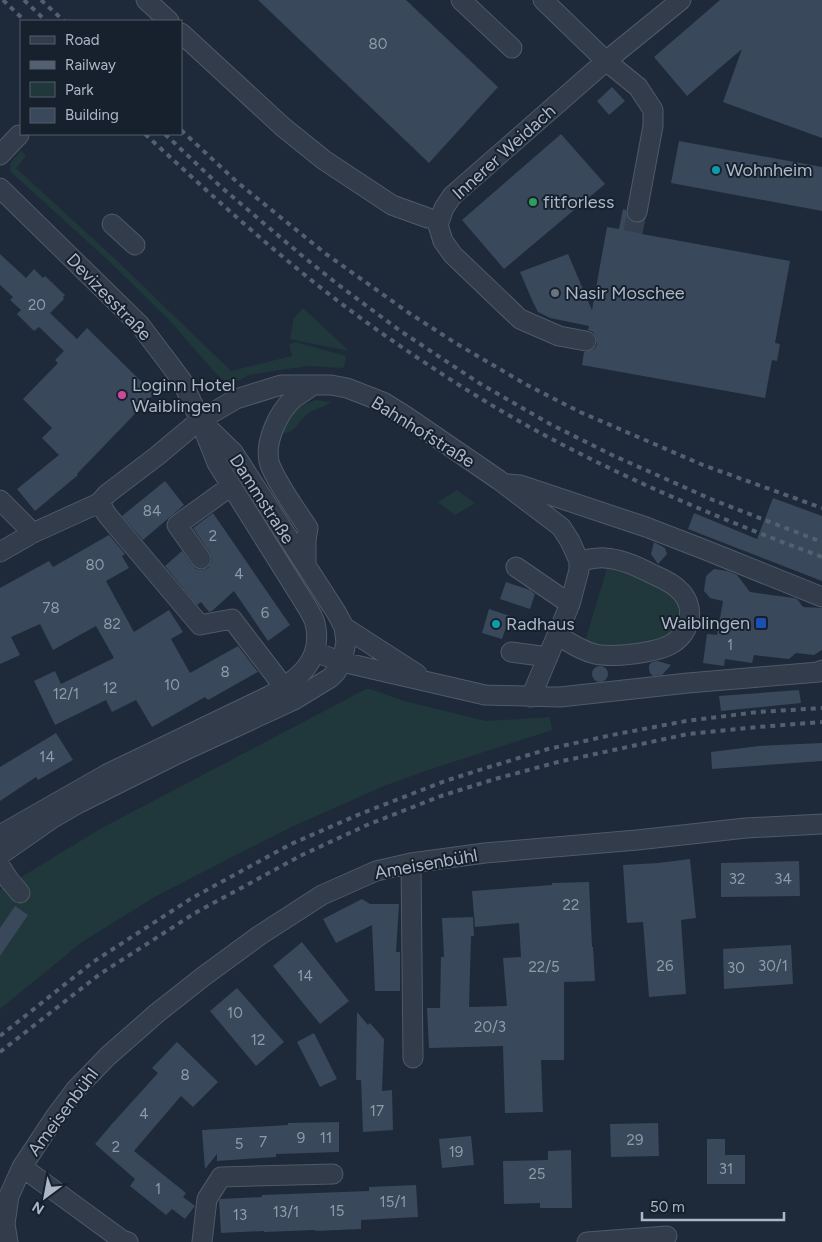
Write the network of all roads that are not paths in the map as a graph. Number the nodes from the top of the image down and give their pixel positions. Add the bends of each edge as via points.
1 (146, 0) edge
2 (461, 0) edge
3 (543, 0) edge
4 (681, 0) edge
5 (168, 20) edge
6 (182, 33) edge
7 (512, 48) dead end
8 (606, 61) junction
9 (19, 135) dead end
10 (0, 155) edge
11 (0, 188) edge
12 (434, 211) junction
13 (637, 212) tunnel mouth
14 (112, 224) dead end
15 (135, 245) dead end
16 (586, 341) dead end
17 (314, 386) junction
18 (200, 420) junction
19 (504, 484) junction
20 (231, 486) junction
21 (0, 500) edge
22 (99, 503) junction
23 (33, 533) junction
24 (0, 552) edge
25 (202, 559) dead end
26 (579, 561) junction
27 (306, 565) junction
28 (516, 567) dead end
29 (822, 597) edge
30 (570, 604) junction
31 (344, 627) junction
32 (557, 635) junction
33 (314, 652) junction
34 (511, 652) dead end
35 (548, 657) junction
36 (342, 662) junction
37 (822, 670) edge
38 (429, 682) junction
39 (284, 687) junction
40 (531, 697) junction
41 (822, 824) edge
42 (0, 835) edge
43 (0, 855) edge
44 (411, 863) junction
45 (0, 866) edge
46 (20, 893) dead end
47 (413, 1058) dead end
48 (22, 1167) junction
49 (333, 1174) dead end
50 (667, 1236) dead end
51 (8, 1242) edge
52 (128, 1242) edge
53 (202, 1242) edge
54 (587, 1242) edge

1 - 5 street
2 - 7 street
3 - 8 street
4 - 8 street, Innerer Weidach
6 - 12 street via 283,127 324,160 392,205
8 - 12 street, Innerer Weidach
8 - 13 street via 638,87 653,110
9 - 10 street
11 - 18 street, Devizesstraße via 140,325 182,381
12 - 16 street, Innerer Weidach via 443,241 454,255 520,319 559,336
14 - 15 street
17 - 18 street, Bahnhofstraße via 281,385 236,399
17 - 19 street, Bahnhofstraße via 347,388 384,402
17 - 27 street via 293,399 282,413 275,424 268,453 281,486 308,528
18 - 20 street, Dammstraße via 216,463
18 - 22 street, Bahnhofstraße
18 - 27 street, Dammstraße via 233,452
19 - 26 street, Bahnhofstraße via 561,527
19 - 29 street via 520,485 646,527
20 - 25 street via 177,525
20 - 33 street, Dammstraße via 315,622 317,640
21 - 23 street
22 - 23 street, Bahnhofstraße
22 - 39 street via 200,625 232,619
23 - 24 street, Bahnhofstraße
26 - 30 street
26 - 32 street via 605,558 664,579 686,597 690,620 684,632 666,647 618,655 594,654
27 - 31 street, Dammstraße
28 - 30 street
30 - 32 street
31 - 36 street, Dammstraße via 346,642
31 - 38 street
32 - 35 street
33 - 36 street
33 - 39 street, Dammstraße via 302,674
34 - 35 street
35 - 40 street
36 - 38 street
36 - 43 street via 330,678 294,700 79,803
37 - 40 street via 560,697
38 - 40 street via 485,696
39 - 42 street, Dammstraße via 107,774
41 - 44 street, Ameisenbühl via 746,828
44 - 47 street
44 - 48 street, Ameisenbühl via 376,871 322,895 260,935 156,1013 76,1089
45 - 46 street
48 - 51 street, Ameisenbühl via 9,1196 5,1224
48 - 52 street
49 - 53 street via 221,1177 207,1199
50 - 54 street

